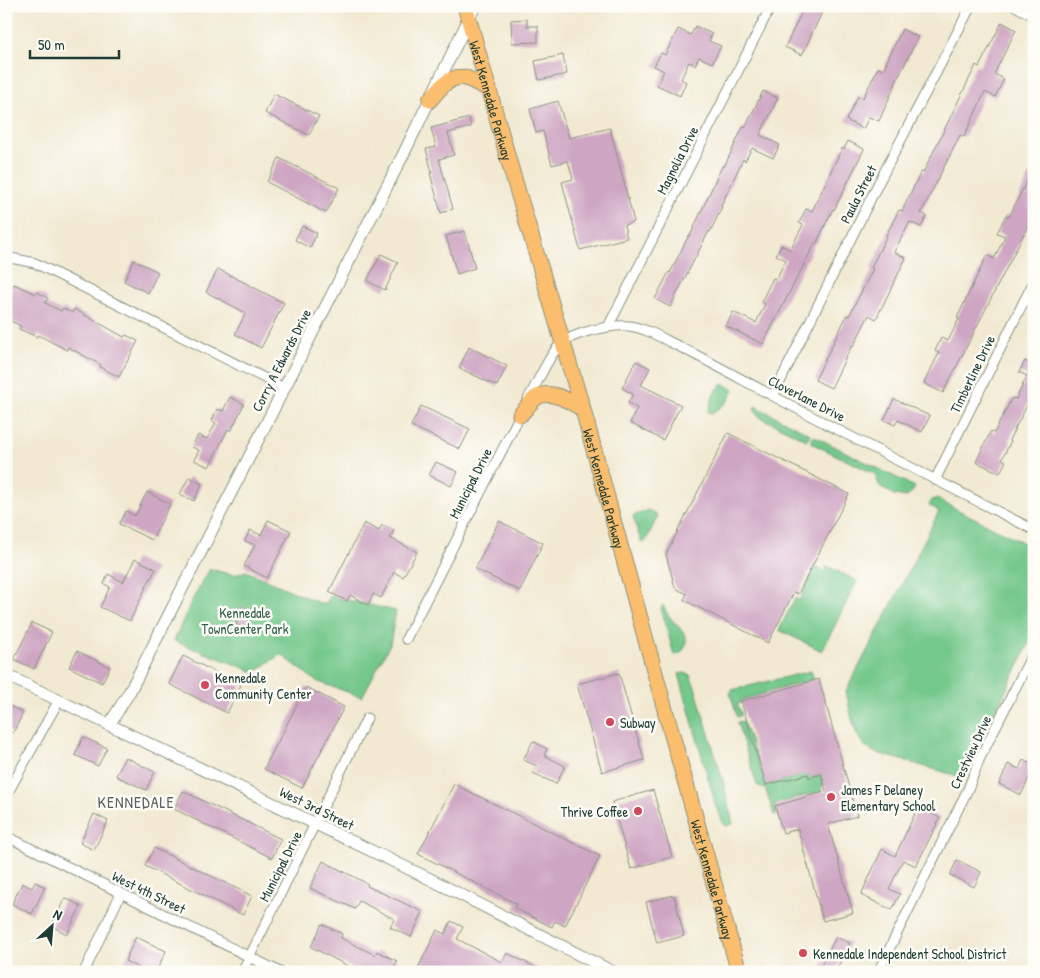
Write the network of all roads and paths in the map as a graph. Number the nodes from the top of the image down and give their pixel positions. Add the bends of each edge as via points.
1 (771, 6) edge
2 (971, 6) edge
3 (1016, 6) edge
4 (470, 11) edge
5 (1034, 16) edge
6 (489, 89) junction
7 (430, 100) junction
8 (6, 258) edge
9 (1034, 281) edge
10 (608, 327) junction
11 (563, 342) junction
12 (284, 388) junction
13 (773, 396) junction
14 (583, 409) junction
15 (520, 415) junction
16 (935, 480) junction
17 (1034, 530) edge
18 (406, 639) dead end
19 (1034, 651) edge
20 (6, 675) edge
21 (59, 700) junction
22 (368, 718) dead end
23 (109, 725) junction
24 (6, 796) edge
25 (316, 824) junction
26 (6, 836) edge
27 (121, 894) junction
28 (249, 957) junction
29 (84, 972) edge
30 (242, 972) edge
31 (280, 972) edge
32 (613, 972) edge
33 (739, 972) edge
34 (878, 972) edge

1 - 10 street, Magnolia Drive
2 - 13 street, Paula Street
3 - 5 street
4 - 6 main road, West Kennedale Parkway
4 - 7 street, Corry A Edwards Drive
6 - 7 main road via 466,78 454,78 442,85
6 - 11 main road, West Kennedale Parkway
7 - 12 street, Corry A Edwards Drive
8 - 12 street via 35,263
9 - 16 street, Timberline Drive
10 - 11 street, Cloverlane Drive
10 - 13 street, Cloverlane Drive via 629,326 649,332
11 - 14 main road, West Kennedale Parkway
11 - 15 street, Municipal Drive
12 - 23 street, Corry A Edwards Drive via 127,697
13 - 16 street, Cloverlane Drive
14 - 15 main road via 549,394 537,397
14 - 33 main road, West Kennedale Parkway
15 - 18 street, Municipal Drive
16 - 17 street, Cloverlane Drive
19 - 34 street, Crestview Drive
20 - 21 street, West 3rd Street
21 - 23 street, West 3rd Street
21 - 24 street
22 - 25 street, Municipal Drive
23 - 25 street, West 3rd Street
25 - 28 street, Municipal Drive
25 - 32 street, West 3rd Street
26 - 27 street, West 4th Street
27 - 28 street, West 4th Street
27 - 29 street
28 - 30 street, Municipal Drive
28 - 31 street, West 4th Street

